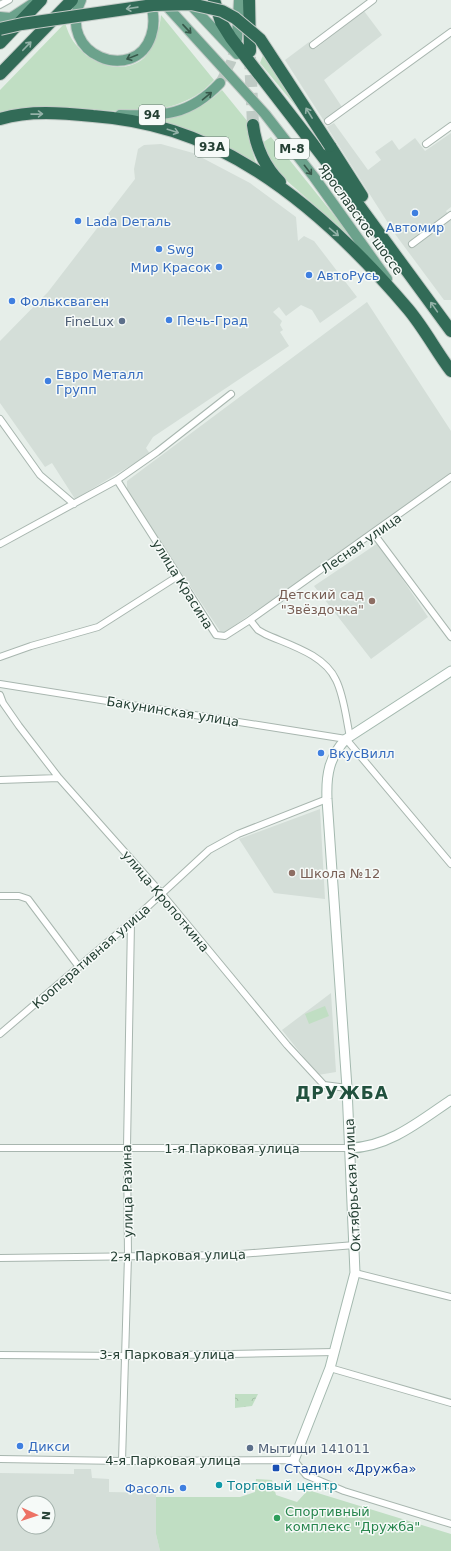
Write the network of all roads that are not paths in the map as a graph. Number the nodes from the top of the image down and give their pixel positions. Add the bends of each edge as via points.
1 (9, 0) edge
2 (37, 0) edge
3 (41, 0) edge
4 (72, 0) edge
5 (80, 0) edge
6 (149, 0) edge
7 (161, 0) edge
8 (186, 0) edge
9 (214, 0) edge
10 (239, 0) edge
11 (249, 0) edge
12 (373, 0) edge
13 (0, 5) edge
14 (0, 17) edge
15 (0, 29) edge
16 (451, 32) edge
17 (237, 39) tunnel mouth
18 (0, 43) edge
19 (313, 44) dead end
20 (250, 51) tunnel mouth
21 (0, 74) edge
22 (220, 83) tunnel mouth
23 (280, 104) junction
24 (74, 114) junction
25 (0, 119) edge
26 (328, 121) dead end
27 (253, 125) tunnel mouth
28 (451, 126) edge
29 (426, 144) dead end
30 (304, 206) junction
31 (451, 215) edge
32 (412, 244) dead end
33 (418, 285) junction
34 (409, 310) junction
35 (451, 332) edge
36 (448, 366) edge
37 (451, 375) edge
38 (231, 394) dead end
39 (0, 419) edge
40 (451, 477) edge
41 (117, 480) junction
42 (74, 504) junction
43 (374, 534) junction
44 (0, 544) edge
45 (178, 576) junction
46 (250, 620) junction
47 (451, 637) edge
48 (0, 657) edge
49 (451, 671) edge
50 (0, 684) edge
51 (0, 695) edge
52 (348, 738) junction
53 (59, 778) junction
54 (0, 780) edge
55 (327, 799) junction
56 (451, 864) edge
57 (162, 894) junction
58 (0, 896) edge
59 (131, 922) junction
60 (78, 967) junction
61 (0, 1034) edge
62 (347, 1088) junction
63 (451, 1100) edge
64 (127, 1147) junction
65 (0, 1148) edge
66 (350, 1148) junction
67 (355, 1245) junction
68 (128, 1256) junction
69 (0, 1258) edge
70 (355, 1273) junction
71 (451, 1297) edge
72 (335, 1352) junction
73 (0, 1355) edge
74 (125, 1356) junction
75 (330, 1368) junction
76 (451, 1402) edge
77 (0, 1459) edge
78 (294, 1460) junction
79 (122, 1461) junction
80 (451, 1524) edge

1 - 13 street
2 - 14 main road via 11,18
3 - 18 highway
21 -> 4 highway
6 -> 5 main road via 154,20 149,42 143,51 122,60 99,58 81,43 76,31 75,18
7 -> 34 main road, Ярославское шоссе / М-8 via 265,114 314,177
8 - 23 main road, Ярославское шоссе / М-8 via 220,34
9 - 23 highway via 221,22 231,38
10 - 17 main road
11 - 20 highway
12 - 19 street
33 -> 15 highway, bridge via 260,39 235,18 222,11 191,4 153,5
16 - 26 street
24 -> 22 main road, 94 via 168,114 198,103
23 - 33 highway, Ярославское шоссе / М-8 via 330,166
25 -> 24 highway, 93A via 35,113
24 -> 30 highway, 93A via 128,120 194,139 239,161
27 - 30 highway, 93A via 255,139 264,162 273,176
28 - 29 street
30 -> 34 highway, 93A via 370,265
31 - 32 street
35 -> 33 highway, Ярославское шоссе / М-8
34 - 36 highway, Ярославское шоссе / М-8
36 - 37 street
38 - 41 street
39 - 42 street via 40,475
40 - 43 street, Лесная улица
41 - 42 street
41 - 45 street, улица Красина
42 - 44 street
43 - 46 street, Лесная улица
43 - 47 street
45 - 46 street, улица Красина via 218,637 225,636
45 - 48 street via 98,627
46 - 52 street via 258,630 318,659 327,667 336,678 339,688
49 - 52 street, Октябрьская улица
50 - 52 street, Бакунинская улица
51 - 53 street, улица Кропоткина via 19,726
52 - 55 street, Октябрьская улица via 338,747 330,762
52 - 56 street
53 - 54 street
53 - 57 street, улица Кропоткина
55 - 57 street, Кооперативная улица via 238,834 209,850
55 - 62 street, Октябрьская улица
57 - 59 street, Кооперативная улица
57 - 62 street, улица Кропоткина via 316,1078 324,1084
58 - 60 street via 19,896 28,899
59 - 60 street, Кооперативная улица
59 - 64 street, улица Разина
60 - 61 street, Кооперативная улица
62 - 66 street, Октябрьская улица
63 - 66 street, 1-я Парковая улица via 392,1138
64 - 65 street, 1-я Парковая улица
64 - 66 street, 1-я Парковая улица
64 - 68 street, улица Разина
66 - 67 street, Октябрьская улица
67 - 68 street, 2-я Парковая улица via 228,1255
67 - 70 street, Октябрьская улица
68 - 69 street, 2-я Парковая улица
68 - 74 street, улица Разина
70 - 71 street
70 - 72 street, Октябрьская улица
72 - 74 street, 3-я Парковая улица
72 - 75 street, Октябрьская улица
73 - 74 street, 3-я Парковая улица
74 - 79 street, улица Разина
75 - 76 street
75 - 78 street, Октябрьская улица
77 - 79 street, 4-я Парковая улица
78 - 79 street, 4-я Парковая улица
78 - 80 street via 306,1475 344,1491

